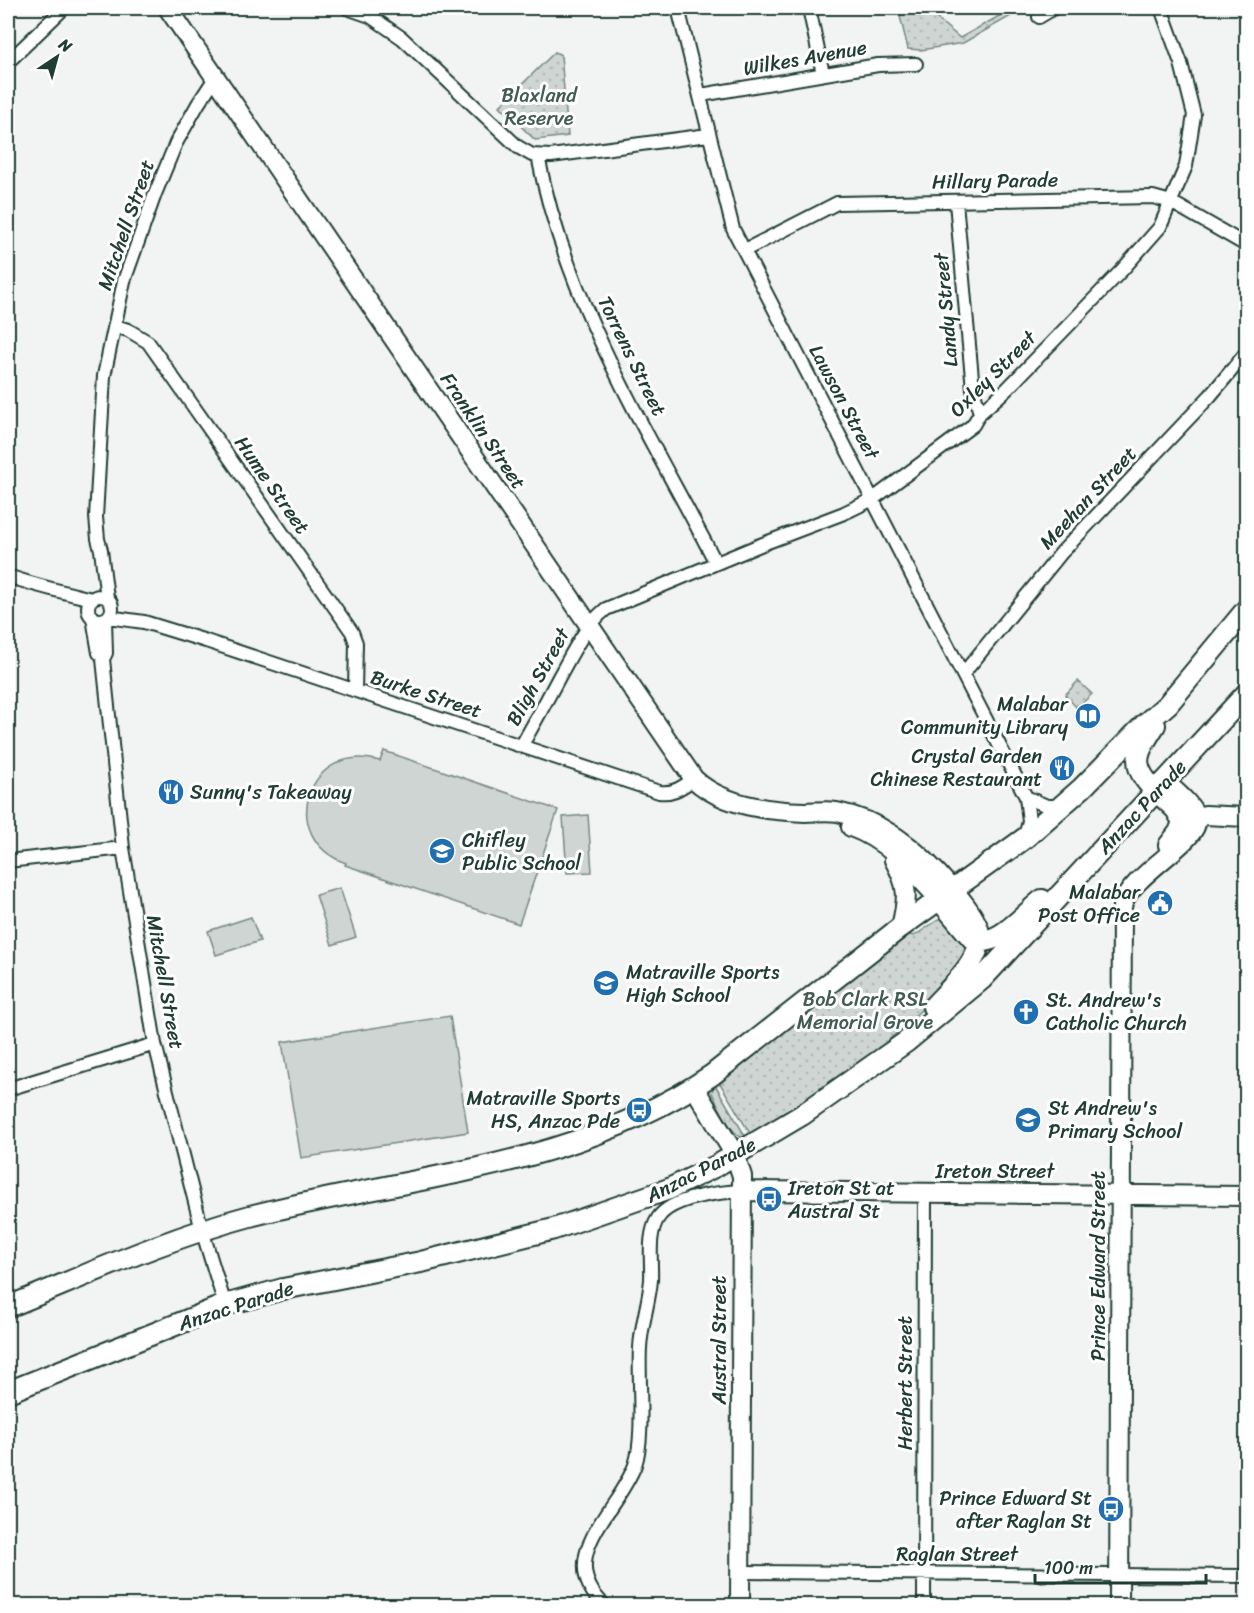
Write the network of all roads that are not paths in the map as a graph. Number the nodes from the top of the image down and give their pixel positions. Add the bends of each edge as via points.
1 (64, 8) edge
2 (168, 8) edge
3 (347, 8) edge
4 (678, 8) edge
5 (809, 8) edge
6 (1054, 8) edge
7 (1161, 8) edge
8 (1039, 17) dead end
9 (8, 62) edge
10 (916, 64) dead end
11 (823, 74) junction
12 (215, 78) junction
13 (701, 95) junction
14 (708, 135) junction
15 (538, 156) junction
16 (956, 202) junction
17 (1171, 202) junction
18 (1246, 245) edge
19 (745, 250) junction
20 (115, 326) junction
21 (1246, 353) edge
22 (980, 413) junction
23 (873, 499) junction
24 (716, 563) junction
25 (8, 576) edge
26 (100, 608) junction
27 (1246, 610) edge
28 (589, 628) junction
29 (963, 674) junction
30 (355, 690) junction
31 (1246, 693) edge
32 (1168, 704) junction
33 (522, 745) junction
34 (1137, 760) junction
35 (694, 779) junction
36 (1161, 787) junction
37 (1082, 788) junction
38 (1026, 797) junction
39 (1060, 807) junction
40 (807, 812) junction
41 (1246, 817) edge
42 (1189, 820) junction
43 (1025, 838) junction
44 (886, 846) junction
45 (123, 848) junction
46 (8, 861) edge
47 (1088, 866) junction
48 (945, 894) junction
49 (901, 927) junction
50 (979, 941) junction
51 (906, 1042) junction
52 (154, 1044) junction
53 (694, 1087) junction
54 (8, 1089) edge
55 (735, 1155) junction
56 (743, 1191) junction
57 (925, 1193) junction
58 (1121, 1195) junction
59 (1246, 1196) edge
60 (202, 1230) junction
61 (225, 1305) junction
62 (8, 1307) edge
63 (8, 1392) edge
64 (740, 1572) junction
65 (924, 1573) junction
66 (1119, 1575) junction
67 (1246, 1576) edge
68 (605, 1605) edge
69 (740, 1605) edge
70 (924, 1605) edge
71 (1119, 1605) edge

1 - 9 street
2 - 12 street, Franklin Street
3 - 15 street via 370,16 402,38 518,147
4 - 13 street, Lawson Street
5 - 11 street
6 - 8 street
7 - 17 street, Oxley Street via 1194,115 1186,166
10 - 11 street, Wilkes Avenue via 878,65
11 - 13 street, Wilkes Avenue
12 - 20 street, Mitchell Street via 177,143 155,194 124,281
12 - 28 street, Franklin Street
13 - 14 street, Lawson Street
14 - 15 street
14 - 19 street, Lawson Street via 733,229
15 - 24 street, Torrens Street via 577,288 608,358
16 - 17 street, Hillary Parade via 1153,197
16 - 19 street, Hillary Parade via 837,202
16 - 22 street, Landy Street via 973,389
17 - 18 street, Hillary Parade
17 - 22 street, Oxley Street via 1160,227 1123,269
19 - 23 street, Lawson Street
20 - 26 street, Mitchell Street via 104,376 96,517
20 - 30 street, Hume Street via 148,342 352,632 356,643
21 - 29 street, Meehan Street via 1062,552
22 - 23 street, Oxley Street via 973,425
23 - 24 street, Oxley Street
23 - 29 street, Lawson Street
24 - 28 street, Oxley Street via 606,609
25 - 26 street, Burke Street via 56,596
26 - 30 street, Burke Street
26 - 45 street, Mitchell Street via 99,652 103,659
27 - 32 main road
28 - 33 street, Bligh Street
28 - 35 street, Franklin Street
29 - 38 street, Lawson Street
30 - 33 street, Burke Street
31 - 36 main road, Anzac Parade
32 - 34 main road
32 - 37 main road
33 - 35 street, Burke Street via 668,793
34 - 36 main road via 1150,767
34 - 37 main road via 1127,761
35 - 40 street, Franklin Street via 712,794 740,803
36 - 42 street via 1189,806
36 - 47 main road, Anzac Parade
37 - 39 main road
38 - 39 street
38 - 43 street, Lawson Street via 1029,821
39 - 43 main road
40 - 44 street, Franklin Street via 861,831
40 - 48 street, Franklin Street via 838,812 879,826 919,854
41 - 42 street via 1205,815
42 - 58 street, Prince Edward Street via 1197,825 1194,831 1130,889 1122,906
43 - 48 main road
44 - 48 street, Franklin Street
44 - 49 street via 906,885
45 - 46 street
45 - 52 street, Mitchell Street
47 - 50 main road via 996,938
47 - 51 main road, Anzac Parade via 986,974
48 - 49 main road
48 - 50 main road via 971,937
49 - 53 main road
50 - 51 main road via 960,978 927,1012
51 - 55 main road, Anzac Parade via 802,1115
52 - 54 street
52 - 60 street, Mitchell Street
53 - 55 street, Austral Street
53 - 60 main road via 625,1123 556,1149 478,1169 309,1202
55 - 56 street, Austral Street
55 - 61 main road, Anzac Parade via 669,1189 554,1229
56 - 57 street, Ireton Street
56 - 64 street, Austral Street
56 - 68 street via 680,1202 657,1219 640,1347 638,1455 632,1473 586,1551 588,1581
57 - 58 street, Ireton Street
57 - 65 street, Herbert Street
58 - 59 street, Ireton Street
58 - 66 street, Prince Edward Street
60 - 61 street, Mitchell Street
60 - 62 main road
61 - 63 main road, Anzac Parade
64 - 65 street, Raglan Street
64 - 69 street, Austral Street
65 - 66 street, Raglan Street
65 - 70 street, Herbert Street
66 - 67 street, Raglan Street
66 - 71 street, Prince Edward Street

